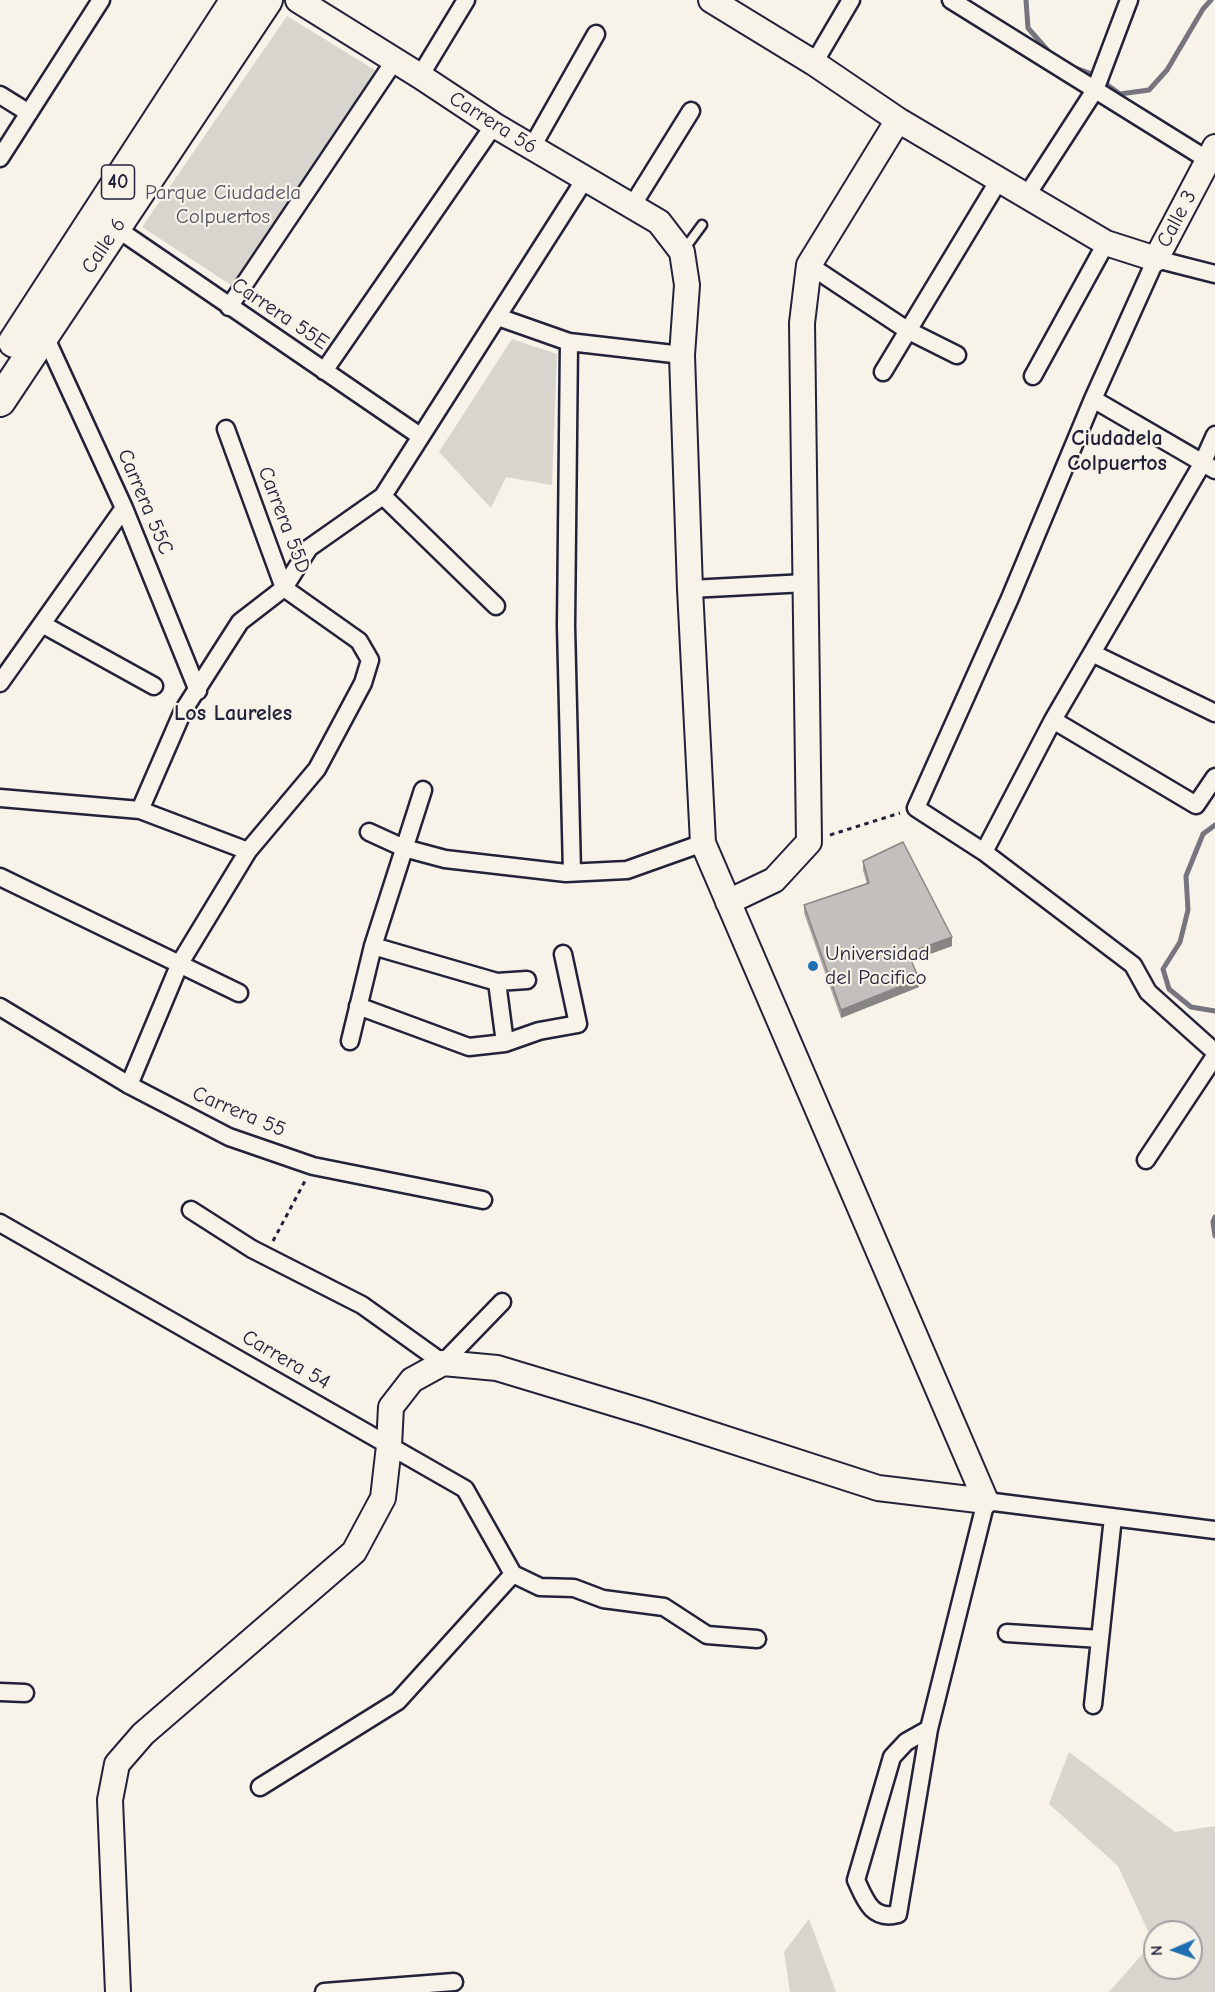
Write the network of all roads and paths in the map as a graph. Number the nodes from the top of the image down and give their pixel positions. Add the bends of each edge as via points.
1 (101, 0) edge
2 (236, 0) edge
3 (267, 0) edge
4 (298, 0) edge
5 (466, 0) edge
6 (711, 0) edge
7 (851, 0) edge
8 (951, 0) edge
9 (1129, 0) edge
10 (596, 34) dead end
11 (395, 60) junction
12 (814, 63) junction
13 (420, 76) junction
14 (1095, 90) junction
15 (0, 95) edge
16 (692, 111) dead end
17 (29, 113) junction
18 (898, 120) junction
19 (494, 125) junction
20 (532, 147) junction
21 (1212, 154) edge
22 (0, 158) edge
23 (585, 179) junction
24 (999, 180) junction
25 (1027, 195) junction
26 (632, 206) junction
27 (702, 225) dead end
28 (116, 228) junction
29 (1106, 243) junction
30 (682, 252) junction
31 (1156, 260) junction
32 (809, 265) junction
33 (1215, 274) edge
34 (229, 307) junction
35 (498, 317) junction
36 (907, 330) junction
37 (44, 334) junction
38 (569, 342) junction
39 (682, 355) junction
40 (957, 355) dead end
41 (0, 364) edge
42 (324, 371) junction
43 (883, 372) dead end
44 (1033, 376) dead end
45 (1093, 399) junction
46 (0, 401) edge
47 (226, 429) dead end
48 (1215, 435) edge
49 (420, 436) junction
50 (1209, 467) edge
51 (383, 496) junction
52 (124, 508) junction
53 (806, 583) junction
54 (284, 588) junction
55 (690, 589) junction
56 (496, 606) dead end
57 (42, 624) junction
58 (1092, 653) junction
59 (0, 683) edge
60 (154, 686) dead end
61 (198, 691) junction
62 (1215, 713) edge
63 (1053, 720) junction
64 (1215, 777) edge
65 (423, 790) dead end
66 (0, 798) edge
67 (916, 808) junction
68 (140, 810) junction
69 (369, 832) dead end
70 (809, 842) junction
71 (703, 843) junction
72 (404, 848) junction
73 (248, 852) junction
74 (984, 852) junction
75 (572, 872) junction
76 (0, 877) edge
77 (728, 902) junction
78 (373, 946) junction
79 (563, 954) dead end
80 (180, 963) junction
81 (527, 980) dead end
82 (497, 982) junction
83 (239, 993) dead end
84 (358, 1006) junction
85 (0, 1007) edge
86 (350, 1041) dead end
87 (505, 1043) junction
88 (1215, 1054) edge
89 (129, 1084) junction
90 (1146, 1160) dead end
91 (313, 1166) junction
92 (483, 1200) dead end
93 (191, 1210) dead end
94 (0, 1223) edge
95 (266, 1256) junction
96 (502, 1302) dead end
97 (443, 1363) junction
98 (389, 1446) junction
99 (986, 1501) junction
100 (1113, 1517) junction
101 (1215, 1530) edge
102 (513, 1574) junction
103 (1007, 1633) dead end
104 (1100, 1639) junction
105 (757, 1640) dead end
106 (0, 1692) edge
107 (25, 1693) dead end
108 (1093, 1705) dead end
109 (929, 1729) junction
110 (260, 1787) dead end
111 (454, 1982) dead end
112 (118, 1992) edge
113 (324, 1992) edge

1 - 17 street
2 - 41 highway, Calle 6 / 40
3 - 28 highway, Calle 6 / 40
4 - 11 main road, Carrera 56
5 - 13 street
6 - 12 main road
7 - 12 street
8 - 14 street
9 - 14 street
10 - 20 street
11 - 13 main road, Carrera 56
11 - 34 street
12 - 18 main road
13 - 19 main road, Carrera 56
14 - 21 street
14 - 25 street
15 - 17 street
16 - 26 street
17 - 22 street
18 - 24 main road
18 - 32 main road
19 - 20 main road, Carrera 56
19 - 42 street
20 - 23 main road, Carrera 56
21 - 31 main road, Calle 3
23 - 26 main road, Carrera 56
23 - 35 street
24 - 25 main road
24 - 36 street
25 - 29 main road
26 - 30 main road, Carrera 56 via 659,222
27 - 30 lane
28 - 34 street, Carrera 55E
28 - 37 highway, Calle 6 / 40
29 - 31 main road
29 - 44 street
30 - 39 main road via 687,285
31 - 33 street
31 - 45 street
32 - 36 street
32 - 53 main road via 802,323
34 - 42 street, Carrera 55E
35 - 38 street
35 - 49 street
36 - 40 street
36 - 43 street
37 - 46 highway, Calle 6 / 40
37 - 52 street, Carrera 55C
38 - 39 street
38 - 75 street via 566,626
39 - 55 main road
42 - 49 street, Carrera 55E
45 - 50 street
45 - 67 street
47 - 54 street, Carrera 55D
48 - 50 street
49 - 51 street
50 - 58 street
51 - 54 street via 309,548
51 - 56 street
52 - 57 street
52 - 61 street, Carrera 55C
53 - 55 street
53 - 70 main road
54 - 61 street via 240,622
54 - 73 street, Carrera 55D via 359,641 370,660 363,683 317,769
55 - 71 main road
57 - 59 street
57 - 60 street
58 - 62 street
58 - 63 street
61 - 68 street via 183,711
63 - 64 street via 1196,805
63 - 74 street
65 - 72 street
66 - 68 street
67 - 70 path
67 - 74 street
68 - 73 street
69 - 72 street
70 - 77 main road via 774,880
71 - 75 street via 627,870
71 - 77 main road
72 - 75 street via 445,859
72 - 78 street
73 - 80 street
74 - 88 street via 1133,965 1148,992
76 - 80 street
77 - 99 main road
78 - 82 street
78 - 84 street
79 - 87 street via 578,1024 539,1031
80 - 83 street
80 - 89 street
81 - 82 street
82 - 87 street
84 - 86 street
84 - 87 street via 469,1047
85 - 89 street, Carrera 55
88 - 90 street
89 - 91 street, Carrera 55 via 229,1137
91 - 92 street, Carrera 55
91 - 95 path
93 - 95 street
94 - 98 street, Carrera 54
95 - 97 street via 362,1305
96 - 97 street
97 - 98 main road via 412,1380 392,1407
97 - 99 main road via 497,1368 878,1488
98 - 102 street, Carrera 54 via 465,1489
98 - 112 main road via 383,1498 354,1552 143,1734 117,1764 110,1800
99 - 100 street
99 - 109 street
100 - 101 street
100 - 104 street
102 - 105 street via 540,1587 574,1588 603,1599 664,1607 707,1635
102 - 110 street via 398,1701
103 - 104 street
104 - 108 street
106 - 107 street
109 - 109 street via 906,1742 892,1757 856,1880 868,1907 889,1917 898,1914
111 - 113 street

